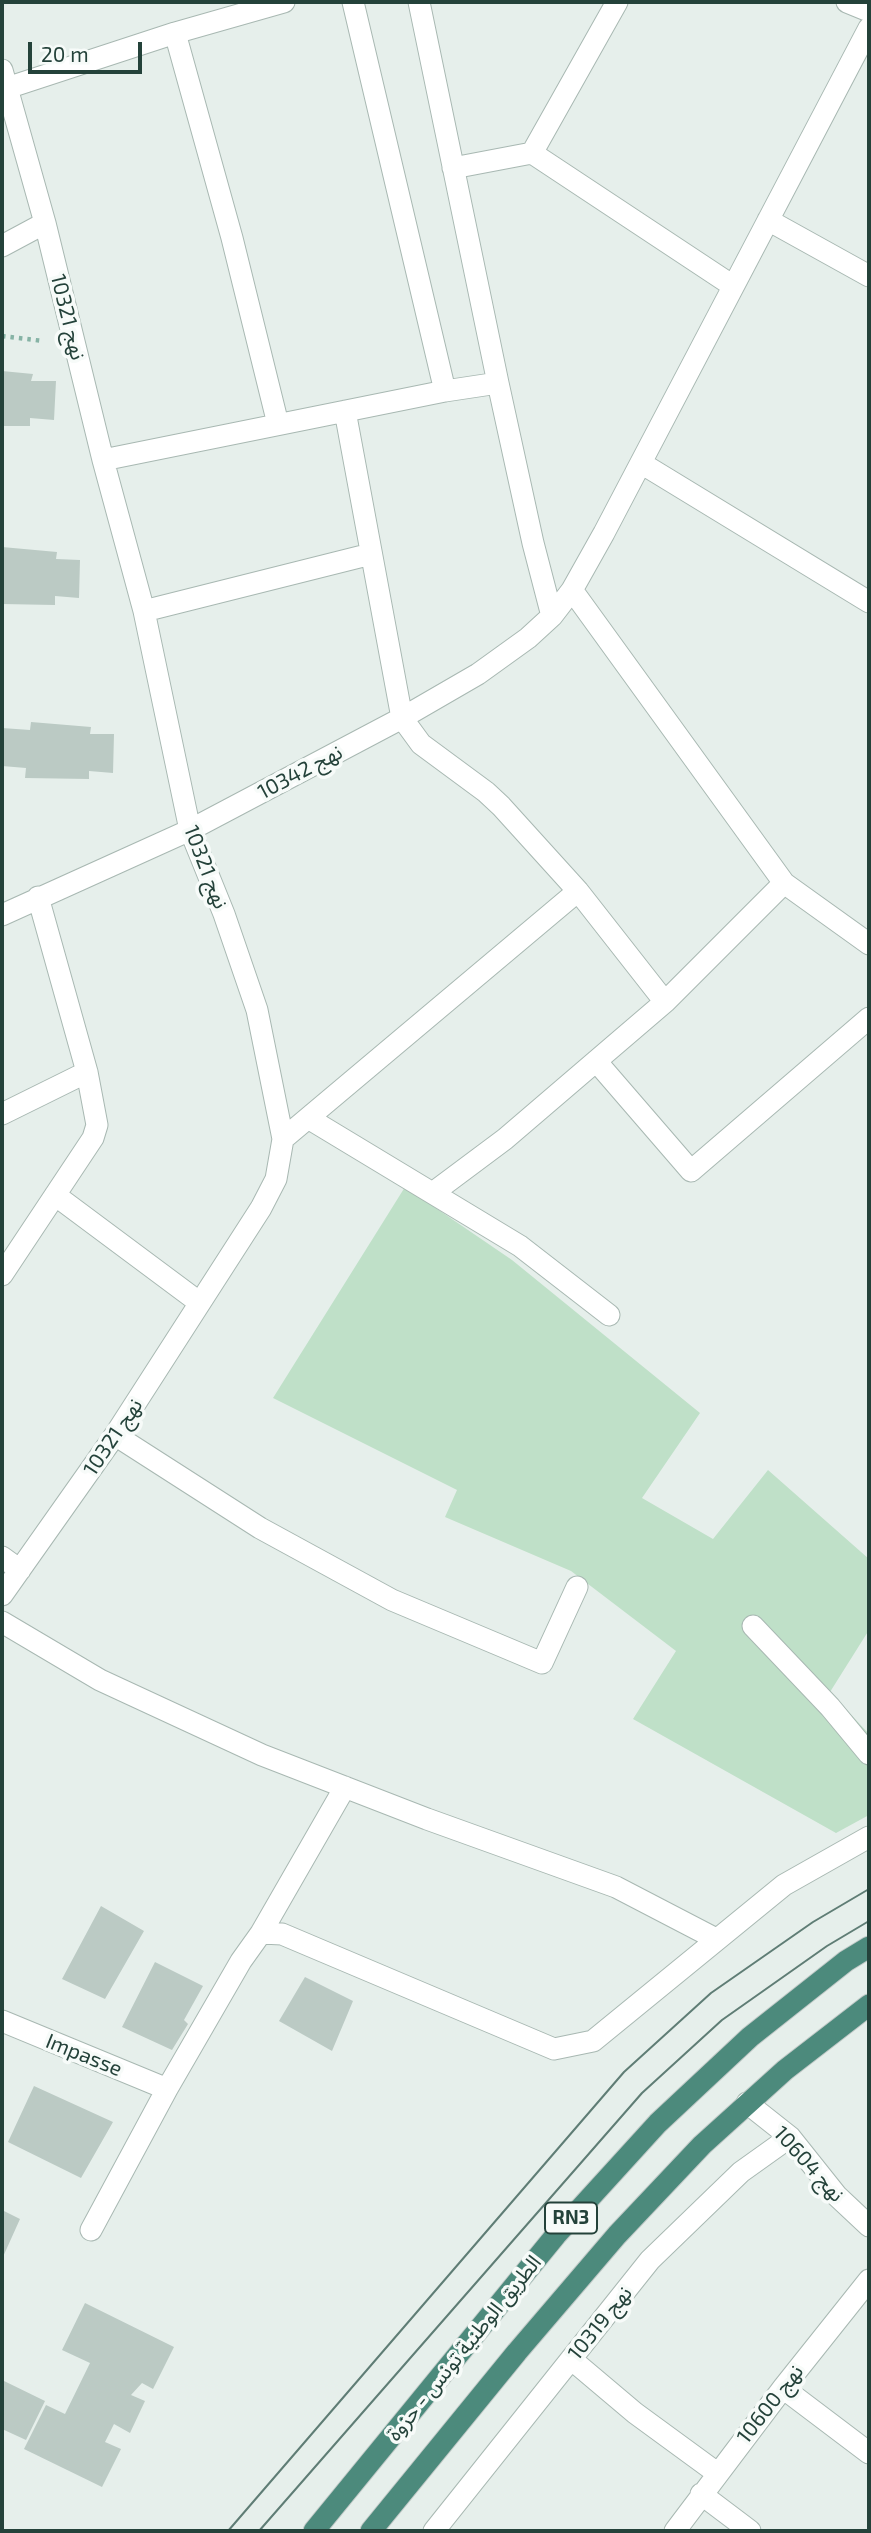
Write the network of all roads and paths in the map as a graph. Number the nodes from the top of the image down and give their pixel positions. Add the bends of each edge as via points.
1 (284, 2) edge
2 (353, 2) edge
3 (419, 2) edge
4 (617, 2) edge
5 (869, 28) edge
6 (175, 33) junction
7 (4, 79) edge
8 (532, 153) junction
9 (453, 168) junction
10 (768, 220) junction
11 (45, 223) junction
12 (2, 246) edge
13 (869, 276) edge
14 (733, 286) junction
15 (2, 336) edge
16 (75, 346) junction
17 (498, 383) junction
18 (445, 391) junction
19 (345, 411) junction
20 (278, 424) junction
21 (103, 460) junction
22 (640, 463) junction
23 (370, 554) junction
24 (572, 590) junction
25 (869, 603) edge
26 (144, 611) junction
27 (552, 616) junction
28 (402, 718) junction
29 (190, 830) junction
30 (784, 883) junction
31 (578, 891) junction
32 (38, 897) junction
33 (2, 915) edge
34 (869, 944) edge
35 (664, 1002) junction
36 (869, 1018) edge
37 (596, 1061) junction
38 (87, 1072) junction
39 (2, 1114) edge
40 (308, 1118) junction
41 (283, 1139) junction
42 (434, 1192) junction
43 (55, 1195) junction
44 (2, 1275) edge
45 (200, 1303) junction
46 (609, 1315) dead end
47 (116, 1435) junction
48 (2, 1557) edge
49 (20, 1570) junction
50 (577, 1587) dead end
51 (2, 1595) edge
52 (2, 1622) edge
53 (753, 1626) dead end
54 (869, 1754) edge
55 (345, 1787) junction
56 (869, 1837) edge
57 (261, 1933) junction
58 (716, 1939) junction
59 (869, 1947) edge
60 (869, 2005) edge
61 (2, 2021) edge
62 (167, 2089) junction
63 (747, 2103) junction
64 (790, 2137) junction
65 (869, 2226) edge
66 (91, 2230) dead end
67 (869, 2280) edge
68 (571, 2359) junction
69 (783, 2388) junction
70 (869, 2453) edge
71 (717, 2473) junction
72 (701, 2494) junction
73 (438, 2530) edge
74 (314, 2531) edge
75 (371, 2531) edge
76 (675, 2531) edge
77 (750, 2531) edge

1 - 6 street
2 - 18 street
3 - 9 street
4 - 8 street
5 - 10 street, نهج 10342
6 - 7 street
6 - 20 street
7 - 11 street, نهج 10321
8 - 9 street
8 - 14 street
9 - 17 street
10 - 13 street
10 - 14 street, نهج 10342
11 - 12 street
11 - 16 street, نهج 10321
14 - 22 street, نهج 10342
15 - 16 path
16 - 21 street, نهج 10321
17 - 18 street
17 - 27 street
18 - 19 street
19 - 20 street
19 - 23 street
20 - 21 street
21 - 26 street, نهج 10321
22 - 24 street, نهج 10342
22 - 25 street
23 - 26 street
23 - 28 street
24 - 27 street, نهج 10342
24 - 30 street
26 - 29 street, نهج 10321
27 - 28 street, نهج 10342 via 478,674
28 - 29 street, نهج 10342
28 - 31 street via 421,744 493,798
29 - 32 street, نهج 10342
29 - 41 street, نهج 10321 via 257,1010
30 - 34 street
30 - 35 street
31 - 35 street
31 - 40 street
32 - 33 street, نهج 10342
32 - 38 street
35 - 37 street
36 - 37 street via 691,1171
37 - 42 street
38 - 39 street
38 - 43 street via 97,1125
40 - 41 street
40 - 42 street
41 - 45 street, نهج 10321 via 271,1192
42 - 46 street via 520,1246
43 - 44 street
43 - 45 street
45 - 47 street, نهج 10321
47 - 49 street, نهج 10321
47 - 50 street via 260,1528 392,1600 541,1663
48 - 49 street
49 - 51 street, نهج 10321
52 - 55 street via 100,1680 262,1755
53 - 54 street
55 - 57 street
55 - 58 street via 616,1887
56 - 58 street via 784,1885
57 - 58 street via 282,1934 554,2049 593,2041
57 - 62 street
59 - 74 highway, الطريق الوطنية تونس - حزوة / RN3 via 750,2037 657,2123 556,2235
60 - 63 highway, الطريق الوطنية تونس - حزوة / RN3
61 - 62 street, Impasse
62 - 66 street
63 - 64 street, نهج 10604
63 - 75 highway, الطريق الوطنية تونس - حزوة / RN3 via 617,2235
64 - 65 street, نهج 10604 via 837,2196
64 - 68 street, نهج 10319 via 741,2172 650,2260
67 - 69 street, نهج 10600
68 - 71 street
68 - 73 street, نهج 10319
69 - 70 street
69 - 71 street, نهج 10600
71 - 72 street, نهج 10600
72 - 76 street, نهج 10600
72 - 77 street

